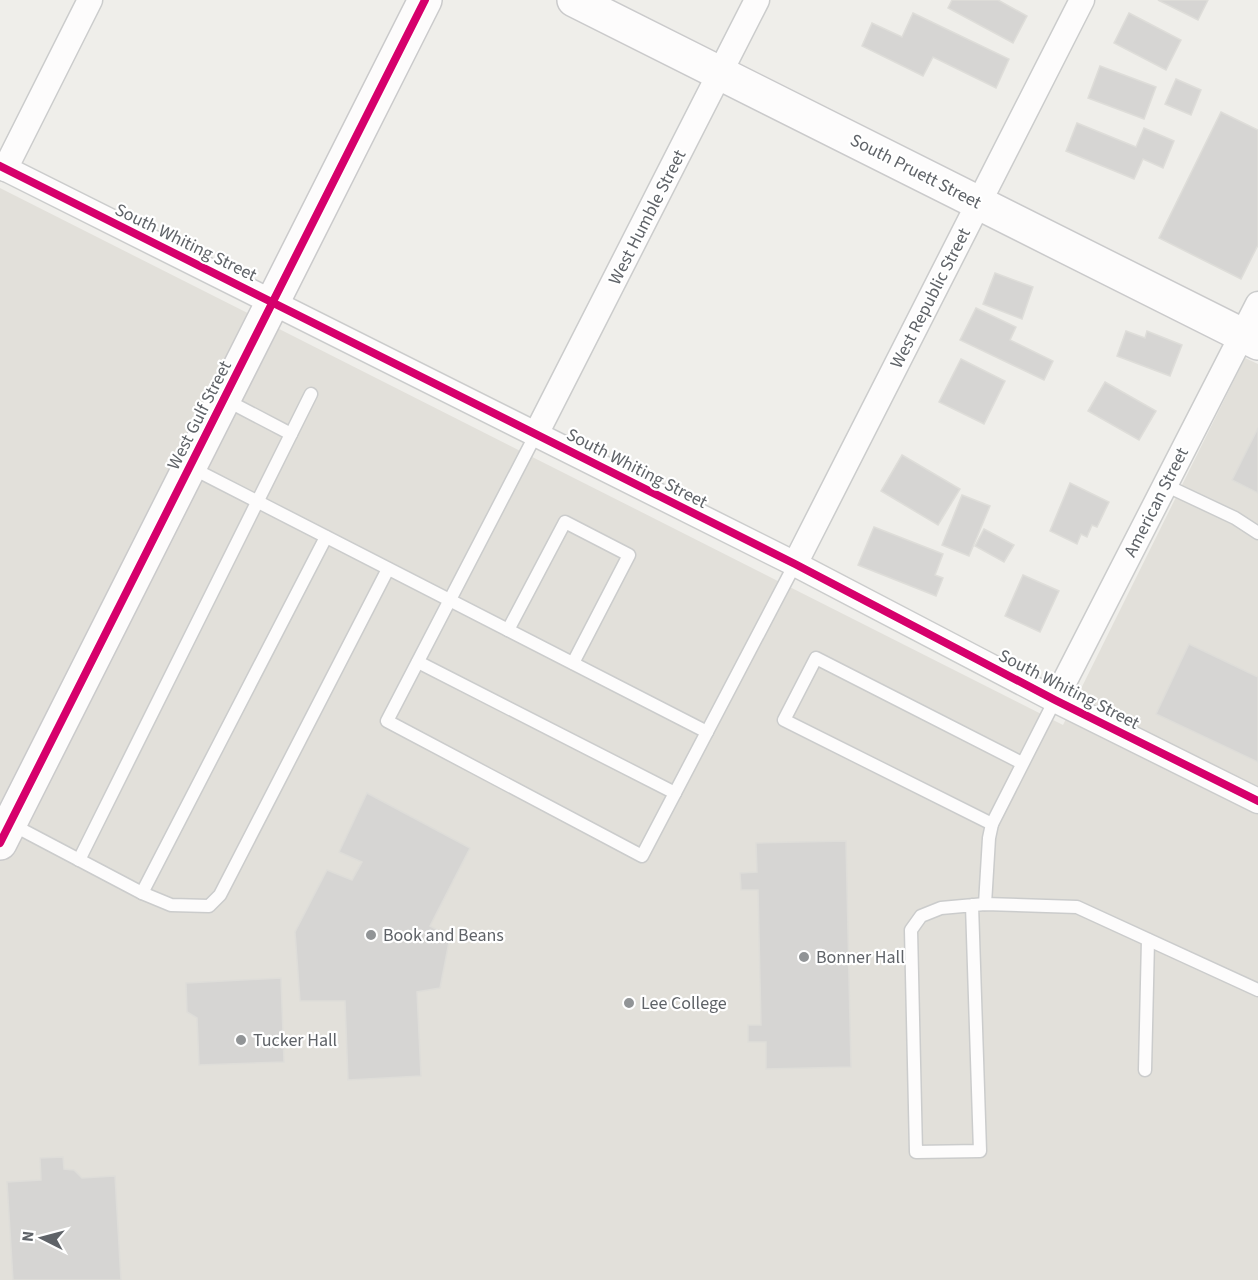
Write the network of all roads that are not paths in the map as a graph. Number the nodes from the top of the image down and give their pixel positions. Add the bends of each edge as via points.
1 (90, 0) edge
2 (425, 0) edge
3 (574, 0) edge
4 (757, 0) edge
5 (1082, 0) edge
6 (721, 72) junction
7 (2, 172) edge
8 (978, 203) junction
9 (272, 302) junction
10 (1258, 304) edge
11 (1250, 339) edge
12 (311, 394) dead end
13 (224, 399) junction
14 (291, 434) junction
15 (536, 434) junction
16 (189, 467) junction
17 (1165, 485) junction
18 (257, 502) junction
19 (1258, 533) edge
20 (326, 537) junction
21 (795, 564) junction
22 (388, 569) junction
23 (450, 600) junction
24 (508, 630) junction
25 (418, 662) junction
26 (573, 663) junction
27 (1055, 700) junction
28 (707, 732) junction
29 (1022, 763) junction
30 (675, 793) junction
31 (1256, 797) edge
32 (992, 824) junction
33 (5, 833) edge
34 (79, 860) junction
35 (142, 893) junction
36 (979, 904) junction
37 (1148, 940) junction
38 (1258, 990) edge
39 (1145, 1070) dead end

1 - 7 street
2 - 9 street, West Gulf Street
3 - 6 street, South Pruett Street
4 - 6 street, West Humble Street
5 - 8 street, West Republic Street
6 - 8 street, South Pruett Street
6 - 15 street, West Humble Street
7 - 9 street, South Whiting Street
8 - 11 street, South Pruett Street
8 - 21 street, West Republic Street
9 - 13 street, West Gulf Street
9 - 15 street, South Whiting Street
10 - 11 street, American Street
11 - 17 street, American Street
12 - 14 lane
13 - 14 lane
13 - 16 street, West Gulf Street
14 - 18 lane
15 - 21 street, South Whiting Street
15 - 23 lane
16 - 18 lane
16 - 33 street, West Gulf Street
17 - 19 lane
17 - 27 street, American Street
18 - 20 lane
18 - 34 lane
20 - 22 lane
20 - 35 lane
21 - 27 street, South Whiting Street
21 - 28 lane
22 - 23 lane
22 - 35 lane via 220,895 209,906 194,907 171,905
23 - 24 lane
23 - 25 lane
24 - 26 lane
24 - 26 lane via 565,522 629,555
25 - 30 lane
25 - 30 lane via 387,721 642,856
26 - 28 lane
27 - 29 lane
27 - 31 street, South Whiting Street
28 - 30 lane
29 - 32 lane
29 - 32 lane via 816,658 784,720
32 - 36 lane
33 - 34 lane
34 - 35 lane
36 - 36 lane via 941,908 921,916 911,930 916,1152 980,1151
36 - 37 lane via 1077,908
37 - 38 lane
37 - 39 lane

